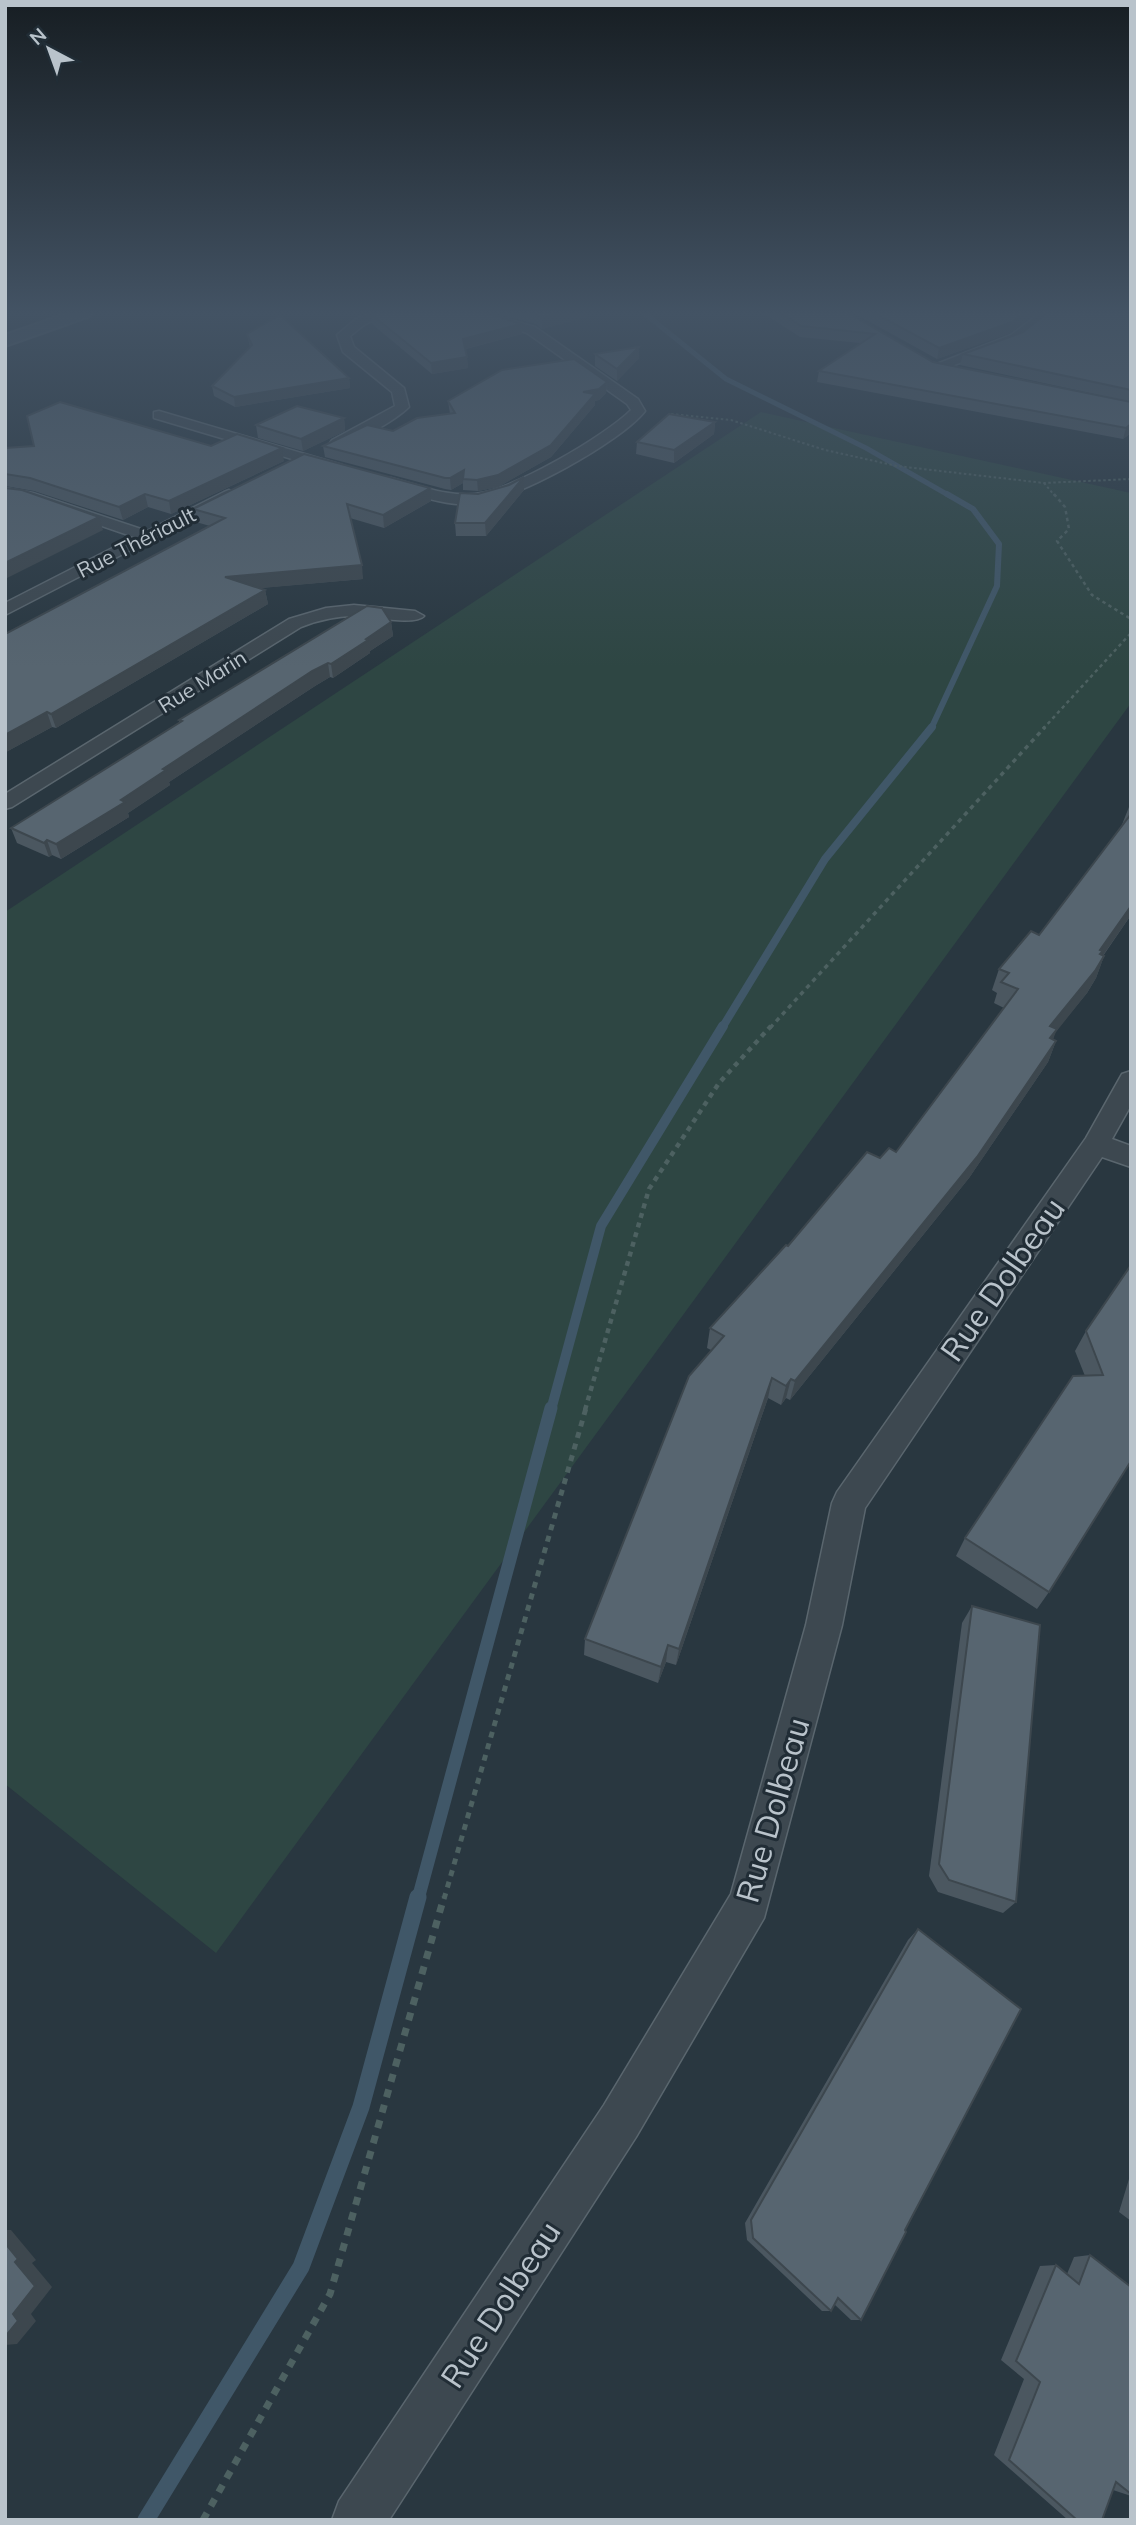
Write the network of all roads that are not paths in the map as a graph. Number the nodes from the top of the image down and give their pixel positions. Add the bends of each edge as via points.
1 (211, 431) edge
2 (362, 431) edge
3 (614, 431) edge
4 (303, 459) junction
5 (279, 471) edge
6 (355, 473) edge
7 (381, 480) edge
8 (243, 489) edge
9 (5, 492) edge
10 (146, 536) junction
11 (5, 610) edge
12 (415, 616) dead end
13 (5, 803) edge
14 (1131, 1080) edge
15 (1113, 1150) edge
16 (358, 2520) edge

1 - 4 street
2 - 4 street
3 - 7 street via 516,485 478,499 445,497
4 - 5 street
4 - 6 street
8 - 10 street, Rue Thériault
9 - 10 street
10 - 11 street, Rue Thériault
12 - 13 street, Rue Marin via 357,608 320,612
14 - 15 street, Rue Dolbeau
15 - 16 street, Rue Dolbeau via 849,1503 824,1625 749,1903 620,2121

